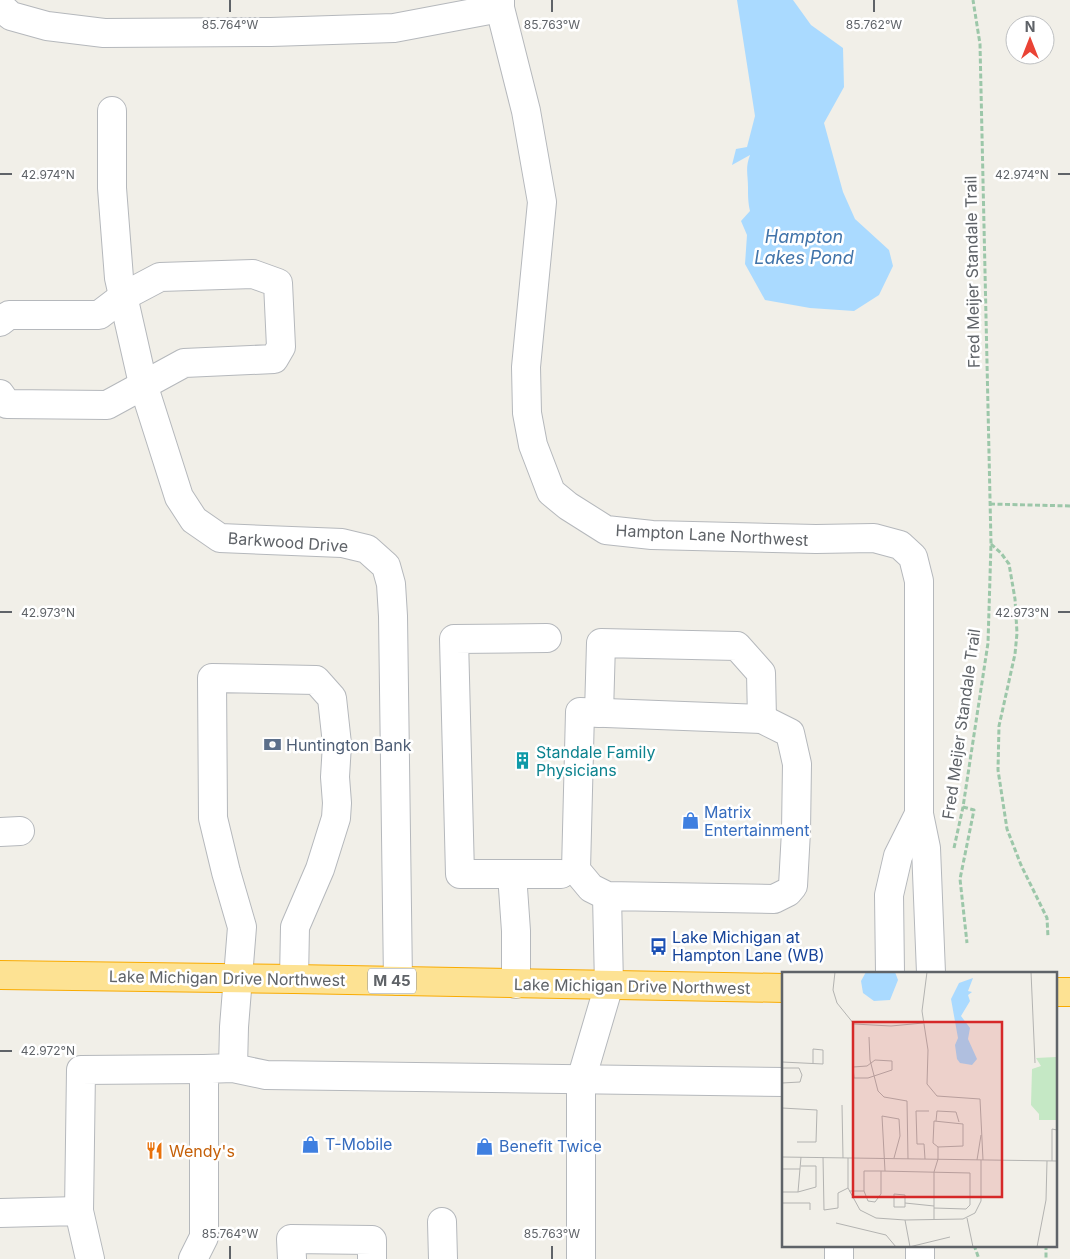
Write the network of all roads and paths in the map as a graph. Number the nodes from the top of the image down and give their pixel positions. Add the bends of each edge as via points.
1 (973, 0) edge
2 (500, 4) edge
3 (0, 6) edge
4 (112, 111) dead end
5 (124, 296) junction
6 (0, 322) edge
7 (143, 384) junction
8 (0, 394) edge
9 (990, 504) junction
10 (1070, 506) edge
11 (990, 544) junction
12 (547, 638) dead end
13 (599, 713) junction
14 (762, 719) junction
15 (964, 808) junction
16 (919, 814) junction
17 (953, 852) dead end
18 (512, 874) junction
19 (561, 874) dead end
20 (607, 896) junction
21 (1048, 937) dead end
22 (967, 943) dead end
23 (890, 972) edge
24 (931, 972) edge
25 (0, 975) edge
26 (239, 978) junction
27 (294, 979) junction
28 (398, 982) junction
29 (516, 984) junction
30 (609, 985) junction
31 (782, 988) edge
32 (233, 1068) junction
33 (204, 1069) junction
34 (581, 1080) junction
35 (782, 1082) edge
36 (79, 1211) junction
37 (0, 1213) edge
38 (442, 1222) dead end
39 (839, 1246) edge
40 (920, 1246) edge
41 (974, 1246) edge
42 (1046, 1246) edge
43 (90, 1259) edge
44 (193, 1259) edge
45 (292, 1259) edge
46 (372, 1259) edge
47 (443, 1259) edge
48 (581, 1259) edge
49 (839, 1259) edge
50 (920, 1259) edge
51 (979, 1259) edge
52 (1046, 1259) edge

1 - 9 path, Fred Meijer Standale Trail via 980,44
2 - 3 street via 394,28 104,33 47,26 11,16
2 - 16 street, Hampton Lane Northwest via 526,111 542,202 526,368 527,414 533,445 551,492 606,530 652,535 874,538 900,545 913,557 919,581
4 - 5 street, Barkwood Drive via 112,188 119,278
5 - 6 street via 99,315 9,315
5 - 7 street, Barkwood Drive
5 - 7 street via 160,277 253,274 278,283 281,347 274,359 184,363
7 - 8 street via 107,405 7,404
7 - 28 street, Barkwood Drive via 179,497 194,520 220,538 342,543 366,549 386,566 393,616
9 - 10 path
9 - 11 path, Fred Meijer Standale Trail
11 - 15 path, Fred Meijer Standale Trail via 988,643
11 - 21 path via 1002,553 1009,564 1017,634 999,726 998,770 1007,829 1046,918
12 - 18 street via 454,639 460,874
13 - 14 street
13 - 14 street via 601,643 737,646 761,673
13 - 20 street via 580,712 576,870 591,888
14 - 20 street via 790,733 797,764 793,886 788,892 774,899
15 - 17 path, Fred Meijer Standale Trail
15 - 22 path via 974,810 960,879
16 - 23 street, Hampton Lane Northwest via 898,856 889,895
16 - 24 street, Hampton Lane Northwest via 926,848
18 - 19 street
18 - 29 street
20 - 30 street
25 - 26 highway, Lake Michigan Drive Northwest / M 45
26 - 27 highway, Lake Michigan Drive Northwest / M 45
26 - 27 street via 242,927 213,818 212,678 316,680 332,698 337,744 336,818 320,869 295,927
26 - 32 street
27 - 28 highway, Lake Michigan Drive Northwest / M 45
28 - 29 highway, Lake Michigan Drive Northwest / M 45
29 - 30 highway, Lake Michigan Drive Northwest / M 45
30 - 31 highway, Lake Michigan Drive Northwest / M 45
30 - 34 street
32 - 33 street
32 - 34 street via 266,1075
33 - 36 street via 81,1070
33 - 44 street via 204,1236
34 - 35 street
34 - 48 street
36 - 37 street
36 - 43 street
38 - 47 street
39 - 49 street
40 - 50 street
41 - 51 path
42 - 52 path
45 - 46 street via 291,1239 372,1240

